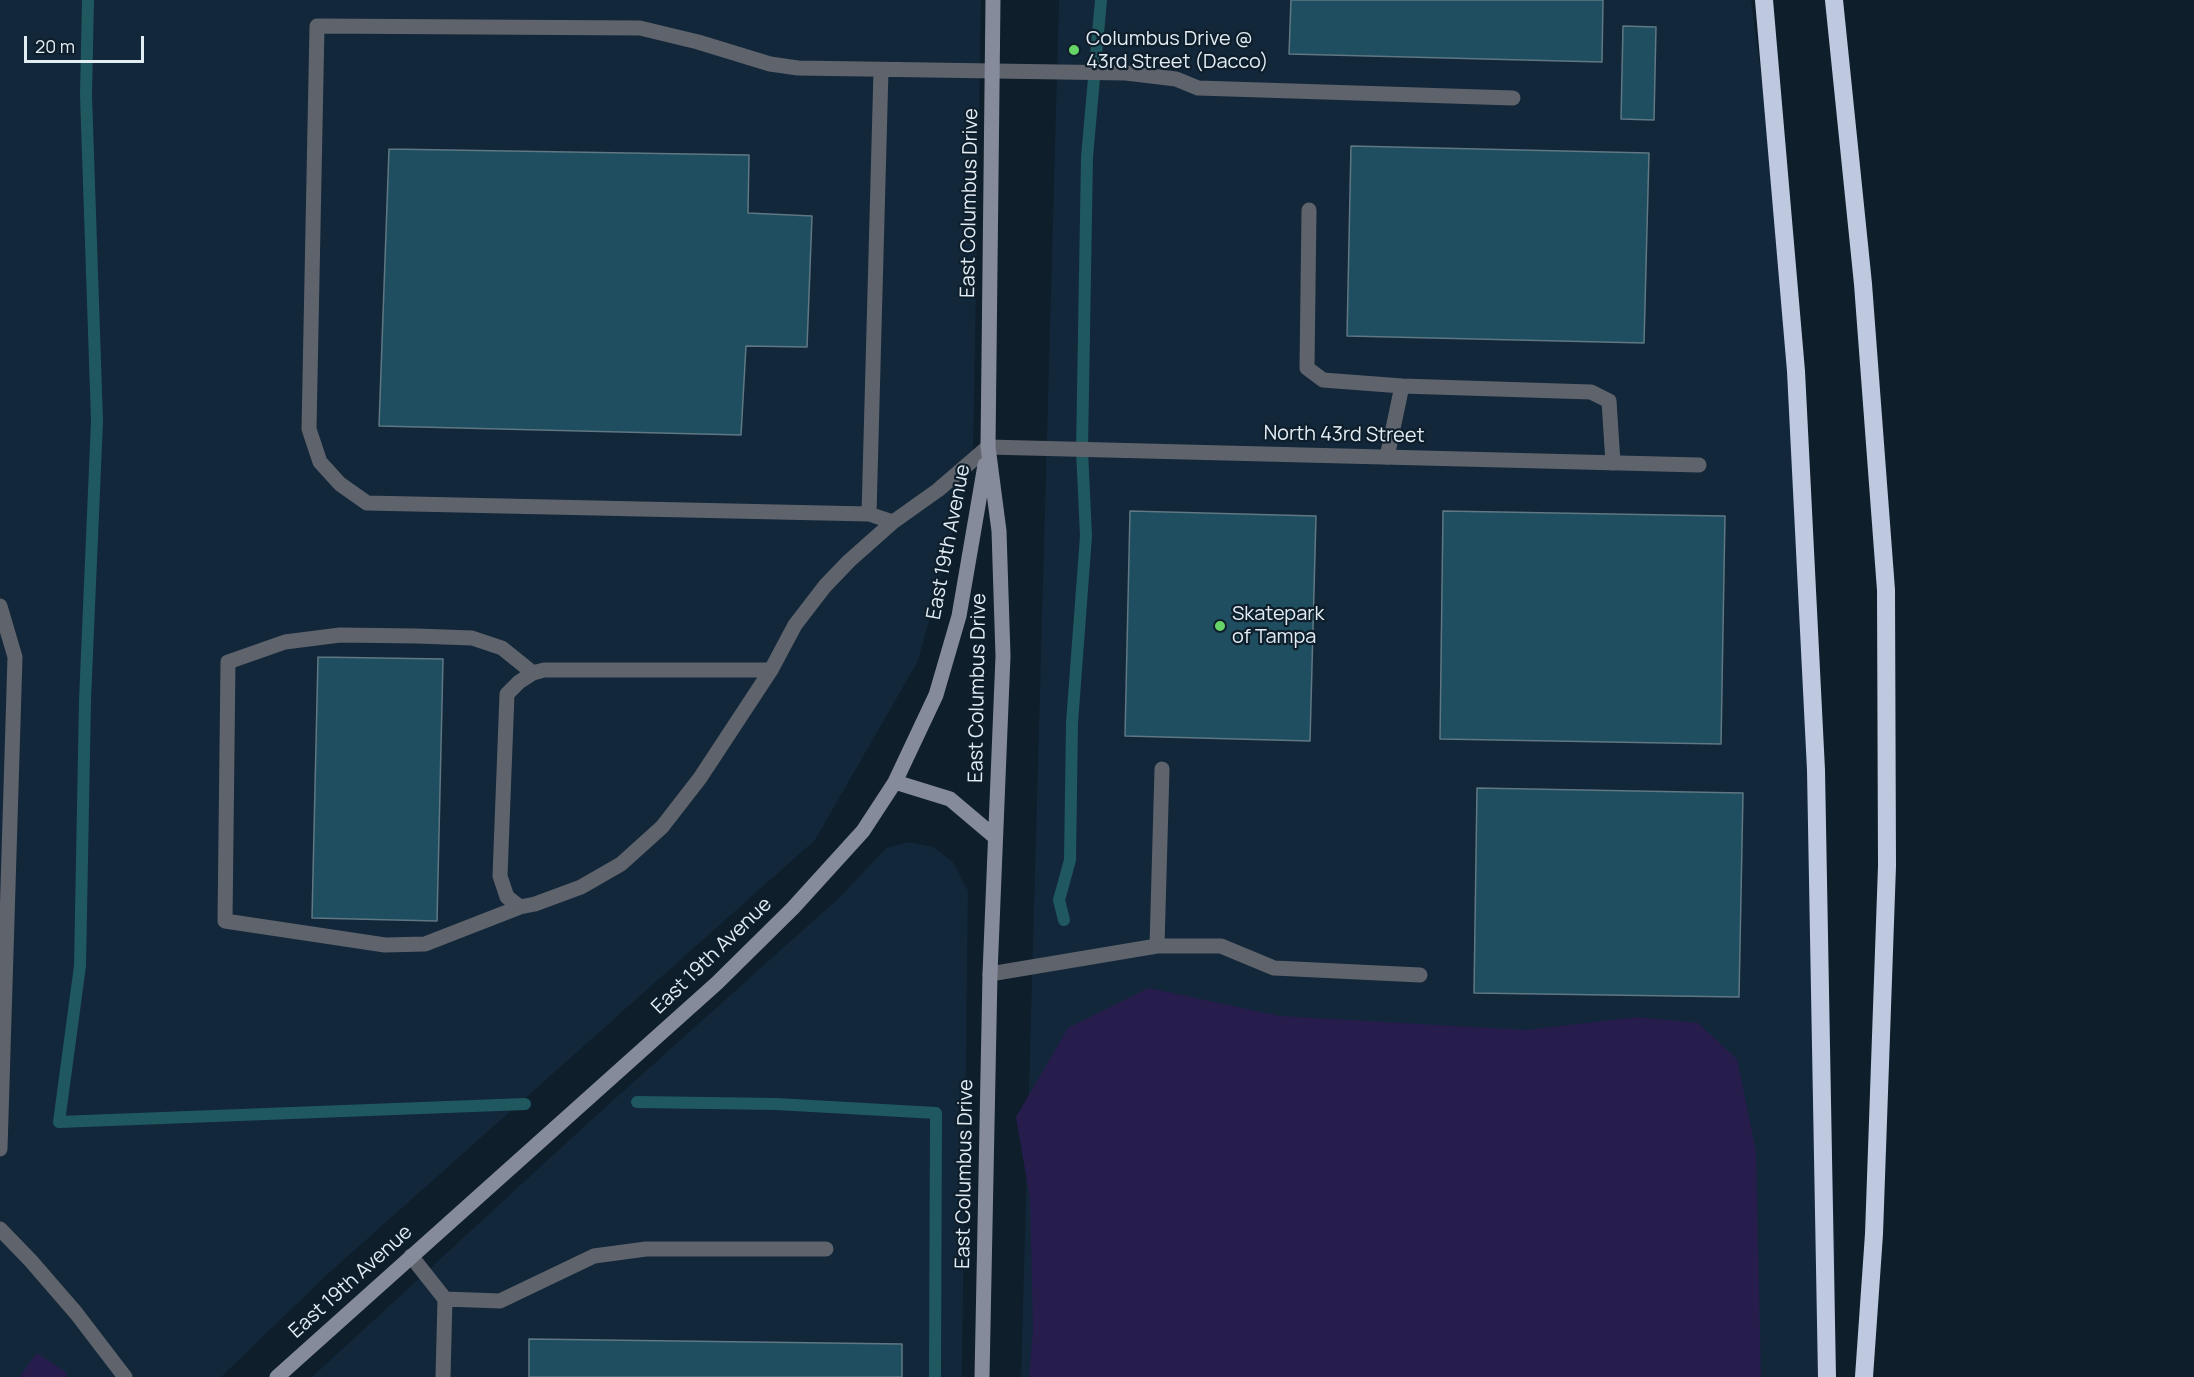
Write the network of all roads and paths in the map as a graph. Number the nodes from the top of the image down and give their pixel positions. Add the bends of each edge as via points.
1 (993, 0) edge
2 (1764, 0) edge
3 (1834, 0) edge
4 (881, 70) junction
5 (992, 70) junction
6 (1513, 98) dead end
7 (1309, 210) dead end
8 (1401, 386) junction
9 (988, 447) junction
10 (1387, 457) junction
11 (1612, 463) junction
12 (1700, 465) dead end
13 (869, 514) junction
14 (893, 522) junction
15 (0, 606) edge
16 (771, 670) junction
17 (533, 673) junction
18 (1162, 769) dead end
19 (896, 782) junction
20 (995, 837) junction
21 (520, 907) junction
22 (1157, 946) junction
23 (990, 974) junction
24 (1420, 975) dead end
25 (3, 985) edge
26 (0, 1149) edge
27 (0, 1229) edge
28 (826, 1248) dead end
29 (411, 1256) junction
30 (445, 1299) junction
31 (125, 1377) edge
32 (277, 1377) edge
33 (443, 1377) edge
34 (982, 1377) edge
35 (1827, 1377) edge
36 (1864, 1377) edge

1 - 5 main road, East Columbus Drive
2 - 35 highway via 1796,371 1815,746
3 - 36 highway via 1863,284 1886,590 1887,866 1874,1234
4 - 5 street
4 - 13 street
4 - 13 street via 770,64 640,28 317,26 309,429 320,462 340,484 367,503
5 - 6 street via 1126,73 1176,79 1198,88
5 - 9 main road, East Columbus Drive
7 - 8 street via 1307,368 1323,380
8 - 10 street
8 - 11 street via 1591,392 1609,401
9 - 10 street, North 43rd Street
9 - 14 street
9 - 19 main road, East 19th Avenue via 959,616 936,695
9 - 20 main road, East Columbus Drive via 999,531 1003,656
10 - 11 street, North 43rd Street
11 - 12 street, North 43rd Street
13 - 14 street
14 - 16 street via 825,585 795,625
15 - 25 street via 15,657
16 - 17 street
16 - 21 street via 700,778 662,827 621,864 581,886
17 - 21 street via 507,694 500,876 507,897
17 - 21 street via 502,648 472,638 450,637 340,635 285,642 228,662 225,921 385,945 425,945
18 - 22 street
19 - 20 main road via 950,799
19 - 29 main road, East 19th Avenue via 863,831 717,983
20 - 23 main road, East Columbus Drive
22 - 23 street
22 - 24 street via 1221,946 1274,968
23 - 34 main road, East Columbus Drive
25 - 26 street
27 - 31 street via 76,1313
28 - 30 street via 646,1250 594,1256 500,1301
29 - 30 street
29 - 32 main road, East 19th Avenue
30 - 33 street

